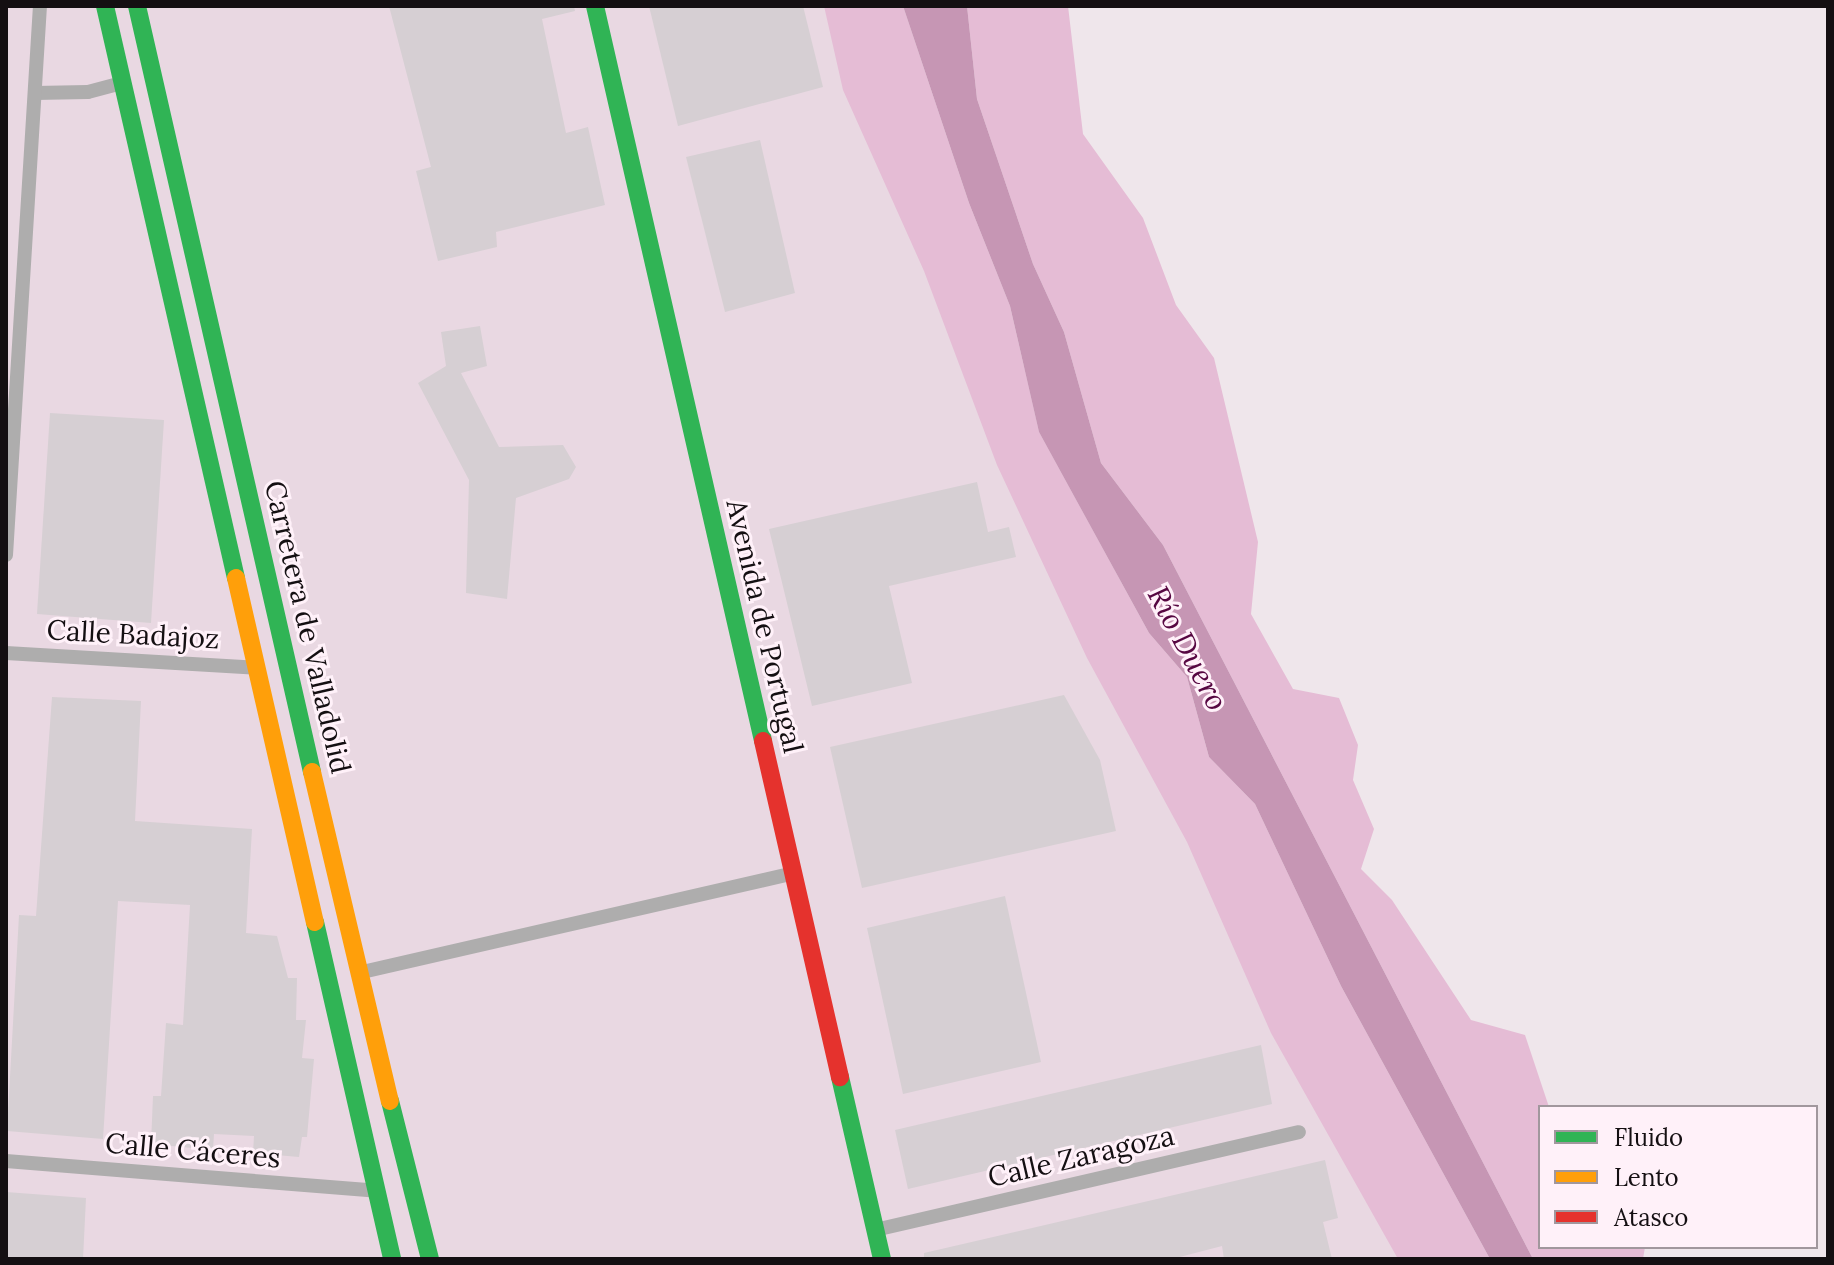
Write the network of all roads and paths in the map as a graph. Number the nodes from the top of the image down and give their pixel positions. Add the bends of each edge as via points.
1 (40, 6) edge
2 (105, 6) edge
3 (137, 6) edge
4 (595, 6) edge
5 (122, 83) junction
6 (35, 93) junction
7 (6, 555) edge
8 (6, 653) edge
9 (257, 668) junction
10 (793, 873) junction
11 (358, 973) junction
12 (1299, 1132) dead end
13 (6, 1161) edge
14 (377, 1191) junction
15 (875, 1230) junction
16 (392, 1259) edge
17 (430, 1259) edge
18 (882, 1259) edge

1 - 6 street
2 - 5 main road
3 - 11 main road, Carretera de Valladolid
4 - 10 main road, Avenida de Portugal
5 - 6 street via 88,92
5 - 9 main road
6 - 7 street
8 - 9 street, Calle Badajoz
9 - 14 main road
10 - 11 street
10 - 15 main road, Avenida de Portugal
11 - 17 main road, Carretera de Valladolid
12 - 15 street, Calle Zaragoza
13 - 14 street, Calle Cáceres
14 - 16 main road
15 - 18 main road, Avenida de Portugal

